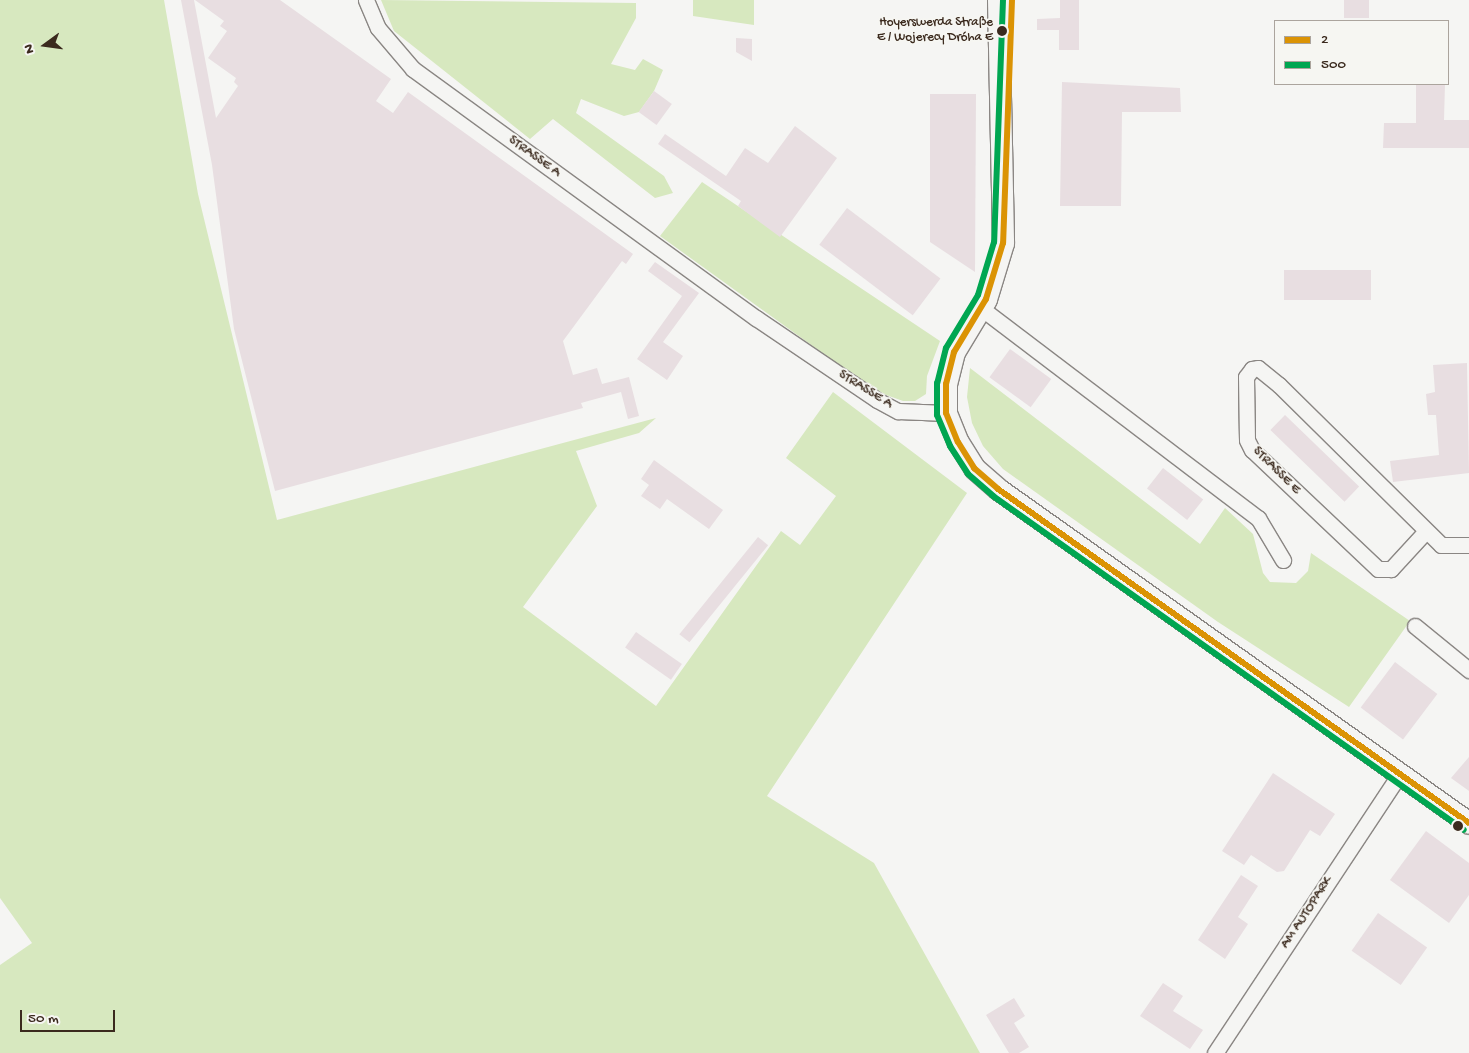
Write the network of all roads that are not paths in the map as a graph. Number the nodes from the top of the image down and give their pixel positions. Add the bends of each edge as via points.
1 (366, 0) edge
2 (998, 0) edge
3 (1012, 0) edge
4 (1004, 169) junction
5 (981, 308) junction
6 (946, 413) junction
7 (1426, 531) junction
8 (1469, 545) edge
9 (1283, 560) dead end
10 (1415, 626) dead end
11 (1469, 670) edge
12 (1400, 774) junction
13 (1469, 822) edge
14 (1215, 1053) edge

1 - 6 street, STRASSE A via 378,28 413,70 756,318 876,400 898,411
2 - 4 street via 998,116
3 - 4 street via 1011,115
4 - 5 street via 1003,243
5 - 6 street via 954,352 946,384
5 - 9 street via 1258,518
6 - 12 street via 974,468 998,489
7 - 7 street, STRASSE E via 1279,385 1258,368 1252,368 1246,377 1247,440 1252,450 1378,569 1390,568
7 - 8 street, STRASSE E via 1441,545
10 - 11 street
12 - 13 street
12 - 14 street, AM AUTOPARK

